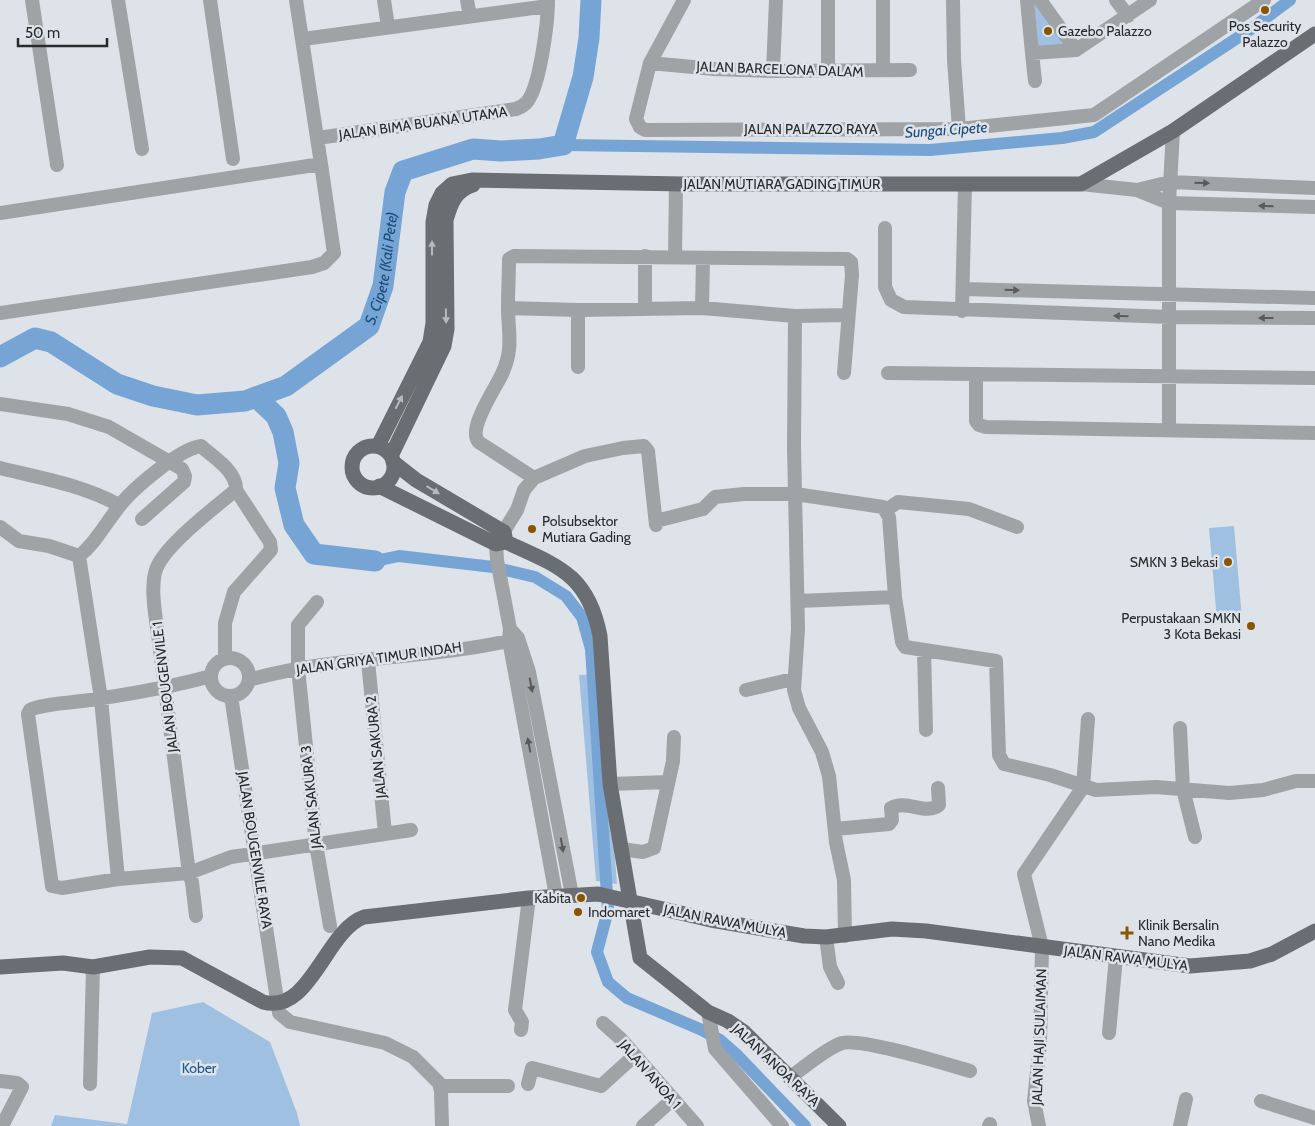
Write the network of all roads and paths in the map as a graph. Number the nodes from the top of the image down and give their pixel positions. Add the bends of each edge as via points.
1 (32, 0) edge
2 (118, 0) edge
3 (210, 0) edge
4 (296, 0) edge
5 (384, 0) edge
6 (467, 0) edge
7 (684, 0) edge
8 (776, 0) edge
9 (828, 0) edge
10 (883, 0) edge
11 (953, 0) edge
12 (1027, 0) edge
13 (1040, 0) edge
14 (1116, 0) edge
15 (1150, 0) edge
16 (1257, 2) edge
17 (548, 3) edge
18 (470, 16) junction
19 (1128, 16) junction
20 (388, 27) junction
21 (1315, 34) edge
22 (303, 38) junction
23 (1076, 50) junction
24 (1032, 53) junction
25 (650, 63) junction
26 (883, 70) junction
27 (910, 70) dead end
28 (773, 71) junction
29 (828, 71) junction
30 (1035, 81) dead end
31 (959, 128) junction
32 (1172, 131) junction
33 (318, 138) junction
34 (142, 149) dead end
35 (233, 158) dead end
36 (321, 164) junction
37 (57, 165) dead end
38 (483, 182) junction
39 (1170, 182) junction
40 (676, 184) junction
41 (965, 184) junction
42 (1081, 184) junction
43 (1315, 188) edge
44 (1137, 190) junction
45 (1169, 203) junction
46 (1315, 207) edge
47 (0, 213) edge
48 (885, 228) dead end
49 (645, 256) junction
50 (675, 258) junction
51 (703, 258) junction
52 (963, 289) junction
53 (1170, 295) junction
54 (1315, 298) edge
55 (645, 307) junction
56 (508, 308) junction
57 (702, 308) junction
58 (578, 310) junction
59 (962, 311) junction
60 (0, 313) edge
61 (848, 315) junction
62 (795, 316) junction
63 (1170, 318) junction
64 (1315, 318) edge
65 (578, 367) dead end
66 (844, 373) dead end
67 (888, 373) dead end
68 (976, 374) junction
69 (1169, 376) junction
70 (1315, 378) edge
71 (0, 404) edge
72 (1170, 430) junction
73 (1315, 433) edge
74 (378, 446) junction
75 (392, 459) junction
76 (169, 461) junction
77 (0, 468) edge
78 (534, 478) junction
79 (379, 486) junction
80 (236, 490) junction
81 (795, 494) junction
82 (119, 505) junction
83 (886, 510) junction
84 (142, 519) dead end
85 (0, 527) edge
86 (1017, 527) dead end
87 (502, 540) junction
88 (79, 556) junction
89 (895, 596) junction
90 (798, 601) junction
91 (317, 602) dead end
92 (512, 636) junction
93 (924, 650) junction
94 (225, 658) junction
95 (368, 660) junction
96 (298, 668) junction
97 (211, 676) junction
98 (793, 679) junction
99 (249, 680) junction
100 (164, 689) junction
101 (746, 690) dead end
102 (231, 696) junction
103 (101, 698) junction
104 (1088, 719) dead end
105 (1180, 728) dead end
106 (926, 730) dead end
107 (674, 737) dead end
108 (1315, 781) edge
109 (668, 782) junction
110 (610, 784) junction
111 (1083, 786) junction
112 (938, 788) dead end
113 (1183, 789) junction
114 (835, 829) junction
115 (411, 830) dead end
116 (385, 833) junction
117 (1195, 837) dead end
118 (316, 844) junction
119 (621, 849) junction
120 (255, 853) junction
121 (189, 873) junction
122 (118, 879) junction
123 (564, 896) junction
124 (529, 898) junction
125 (625, 899) junction
126 (196, 916) dead end
127 (330, 926) dead end
128 (1315, 931) edge
129 (845, 936) junction
130 (826, 937) junction
131 (1042, 947) junction
132 (1116, 957) junction
133 (93, 966) junction
134 (0, 967) edge
135 (838, 983) dead end
136 (277, 1004) junction
137 (708, 1012) junction
138 (603, 1023) dead end
139 (521, 1030) dead end
140 (1109, 1033) dead end
141 (634, 1056) junction
142 (970, 1071) dead end
143 (791, 1077) junction
144 (0, 1081) edge
145 (90, 1084) dead end
146 (528, 1084) dead end
147 (440, 1086) junction
148 (508, 1086) dead end
149 (1186, 1099) dead end
150 (672, 1100) junction
151 (1261, 1101) dead end
152 (1315, 1118) edge
153 (2, 1126) edge
154 (442, 1126) edge
155 (643, 1126) edge
156 (697, 1126) edge
157 (782, 1126) edge
158 (839, 1126) edge
159 (1039, 1126) edge
160 (1180, 1126) edge

1 - 37 street
2 - 34 street
3 - 35 street
4 - 22 street
5 - 20 street
6 - 18 street
7 - 25 street, JALAN PALAZZO RAYA
8 - 28 street
9 - 29 street
10 - 26 street
11 - 31 street
12 - 24 street
13 - 23 street
14 - 19 street
15 - 19 street
16 - 31 street, JALAN PALAZZO RAYA via 1094,115
17 - 18 street
17 - 33 street, JALAN BIMA BUANA UTAMA via 543,49 534,86 526,103 516,109
18 - 20 street
19 - 23 street
20 - 22 street
21 - 32 main road
22 - 33 street
23 - 24 street
24 - 30 street
25 - 28 street, JALAN BARCELONA DALAM
25 - 31 street, JALAN PALAZZO RAYA via 636,118 645,130
26 - 27 street, JALAN BARCELONA DALAM
26 - 29 street, JALAN BARCELONA DALAM
28 - 29 street, JALAN BARCELONA DALAM
32 - 39 street
32 - 42 main road
33 - 36 street
36 - 47 street
36 - 60 street via 334,253 324,263
38 - 40 main road, JALAN MUTIARA GADING TIMUR
74 -> 38 main road, JALAN MUTIARA GADING TIMUR via 430,342 436,205 452,184
38 -> 75 main road, JALAN MUTIARA GADING TIMUR via 459,191 449,207 444,236 446,339
39 -> 43 street, JALAN MUTIARA GADING TIMUR
39 - 44 street, JALAN MUTIARA GADING TIMUR
39 - 45 street
40 - 41 main road, JALAN MUTIARA GADING TIMUR
40 - 50 street
41 - 42 main road, JALAN MUTIARA GADING TIMUR
41 - 52 street
42 - 44 street, JALAN MUTIARA GADING TIMUR
44 - 45 street, JALAN MUTIARA GADING TIMUR
46 -> 45 street, JALAN MUTIARA GADING TIMUR
45 - 53 street
48 - 59 street via 885,287 891,300 904,307
49 - 50 street
49 - 55 street
49 - 56 street via 511,257
50 - 51 street
51 - 57 street
51 - 61 street via 850,260 852,283
52 -> 53 street
52 - 59 street
53 - 54 street
53 - 63 street
55 - 57 street
55 - 58 street
56 - 58 street
56 - 78 street via 511,347 502,375 474,434 475,440
57 - 62 street
58 - 65 street
63 -> 59 street
61 - 62 street
61 - 66 street
62 - 81 street
64 -> 63 street
63 - 69 street
67 - 68 street
68 - 69 street
68 - 72 street via 976,421 979,426
69 - 70 street
69 - 72 street
71 - 76 street via 68,414 110,427
72 - 73 street
74 - 75 main road
74 - 79 main road via 361,450 352,464 358,481 368,487
75 - 79 main road via 391,477
75 -> 87 main road via 416,480
76 - 80 street via 191,447 201,446 231,474
76 - 82 street
76 - 84 street via 182,469 186,476 184,482
77 - 82 street via 68,483 98,493
78 - 81 street via 585,456 644,446 648,451 656,523 703,509 715,497
78 - 87 street via 524,490
79 - 87 main road
80 - 94 street via 270,542 271,550 234,592 225,623
80 - 100 street, JALAN BOUGENVILE 1 via 183,535 157,566 154,594
81 - 83 street
81 - 90 street
82 - 88 street via 87,550
83 - 86 street via 898,502 969,509
83 - 89 street
85 - 88 street via 19,540
87 - 92 street via 497,560
87 - 110 main road, JALAN ANOA RAYA via 538,556 570,577 592,604 600,636
88 - 103 street
89 - 90 street
89 - 93 street via 903,645
90 - 98 street via 797,663
91 - 96 street, JALAN SAKURA 3 via 298,625
92 - 95 street, JALAN GRIYA TIMUR INDAH
92 - 123 street via 541,767
93 - 106 street
93 - 111 street via 996,661 999,756 1004,764
94 - 97 street via 215,665
94 - 99 street via 238,659 243,663
95 - 96 street, JALAN GRIYA TIMUR INDAH
95 - 116 street, JALAN SAKURA 2
96 - 99 street, JALAN GRIYA TIMUR INDAH
96 - 118 street, JALAN SAKURA 3
97 - 100 street
97 - 102 street via 219,692
98 - 101 street
98 - 114 street via 799,708 820,747 829,776
99 - 102 street via 243,691
100 - 103 street
100 - 121 street, JALAN BOUGENVILE 1
102 - 120 street, JALAN BOUGENVILE RAYA
103 - 122 street
103 - 122 street via 34,708 28,714 52,886 62,888
104 - 111 street
105 - 113 street
107 - 109 street
108 - 113 street via 1296,781 1263,790 1229,793
109 - 110 street
109 - 119 street via 654,848 644,852
110 - 119 main road, JALAN ANOA RAYA
111 - 113 street via 1103,790
111 - 131 street, JALAN HAJI SULAIMAN via 1024,874
112 - 114 street via 939,805 935,808 894,806 889,824
113 - 117 street
114 - 129 street via 844,880
115 - 116 street
116 - 118 street
118 - 120 street
118 - 127 street, JALAN SAKURA 3
119 - 125 main road, JALAN ANOA RAYA
120 - 121 street via 231,857
120 - 136 street, JALAN BOUGENVILE RAYA
121 - 122 street
121 - 126 street, JALAN BOUGENVILE 1
123 - 124 main road, JALAN RAWA MULYA
123 - 125 main road, JALAN RAWA MULYA via 598,894
124 - 136 main road, JALAN RAWA MULYA via 357,919 344,929 308,981 292,997
124 - 139 street via 515,1010 522,1022
125 - 130 main road, JALAN RAWA MULYA via 756,929
125 - 137 main road, JALAN ANOA RAYA via 637,931 638,951 643,961
128 - 132 main road, JALAN RAWA MULYA via 1272,954 1215,966
129 - 130 main road, JALAN RAWA MULYA
129 - 131 main road, JALAN RAWA MULYA via 903,929
130 - 135 street via 830,967
131 - 132 main road, JALAN RAWA MULYA
131 - 159 street, JALAN HAJI SULAIMAN via 1040,1043 1034,1101
132 - 140 street
133 - 134 main road via 63,963
133 - 136 main road via 150,957 182,958 264,1002
133 - 145 street
136 - 147 street via 282,1017 290,1022 394,1046 412,1057
137 - 143 main road, JALAN ANOA RAYA via 744,1032
137 - 157 street, JALAN ANOA RAYA via 715,1050
138 - 141 street, JALAN ANOA 1
141 - 146 street via 601,1086 532,1068
141 - 150 street, JALAN ANOA 1
142 - 143 street via 849,1042 837,1046
143 - 158 main road, JALAN ANOA RAYA
144 - 153 street via 18,1083 22,1087
147 - 148 street
147 - 154 street
149 - 160 street
150 - 155 street
150 - 156 street, JALAN ANOA 1
151 - 152 street

